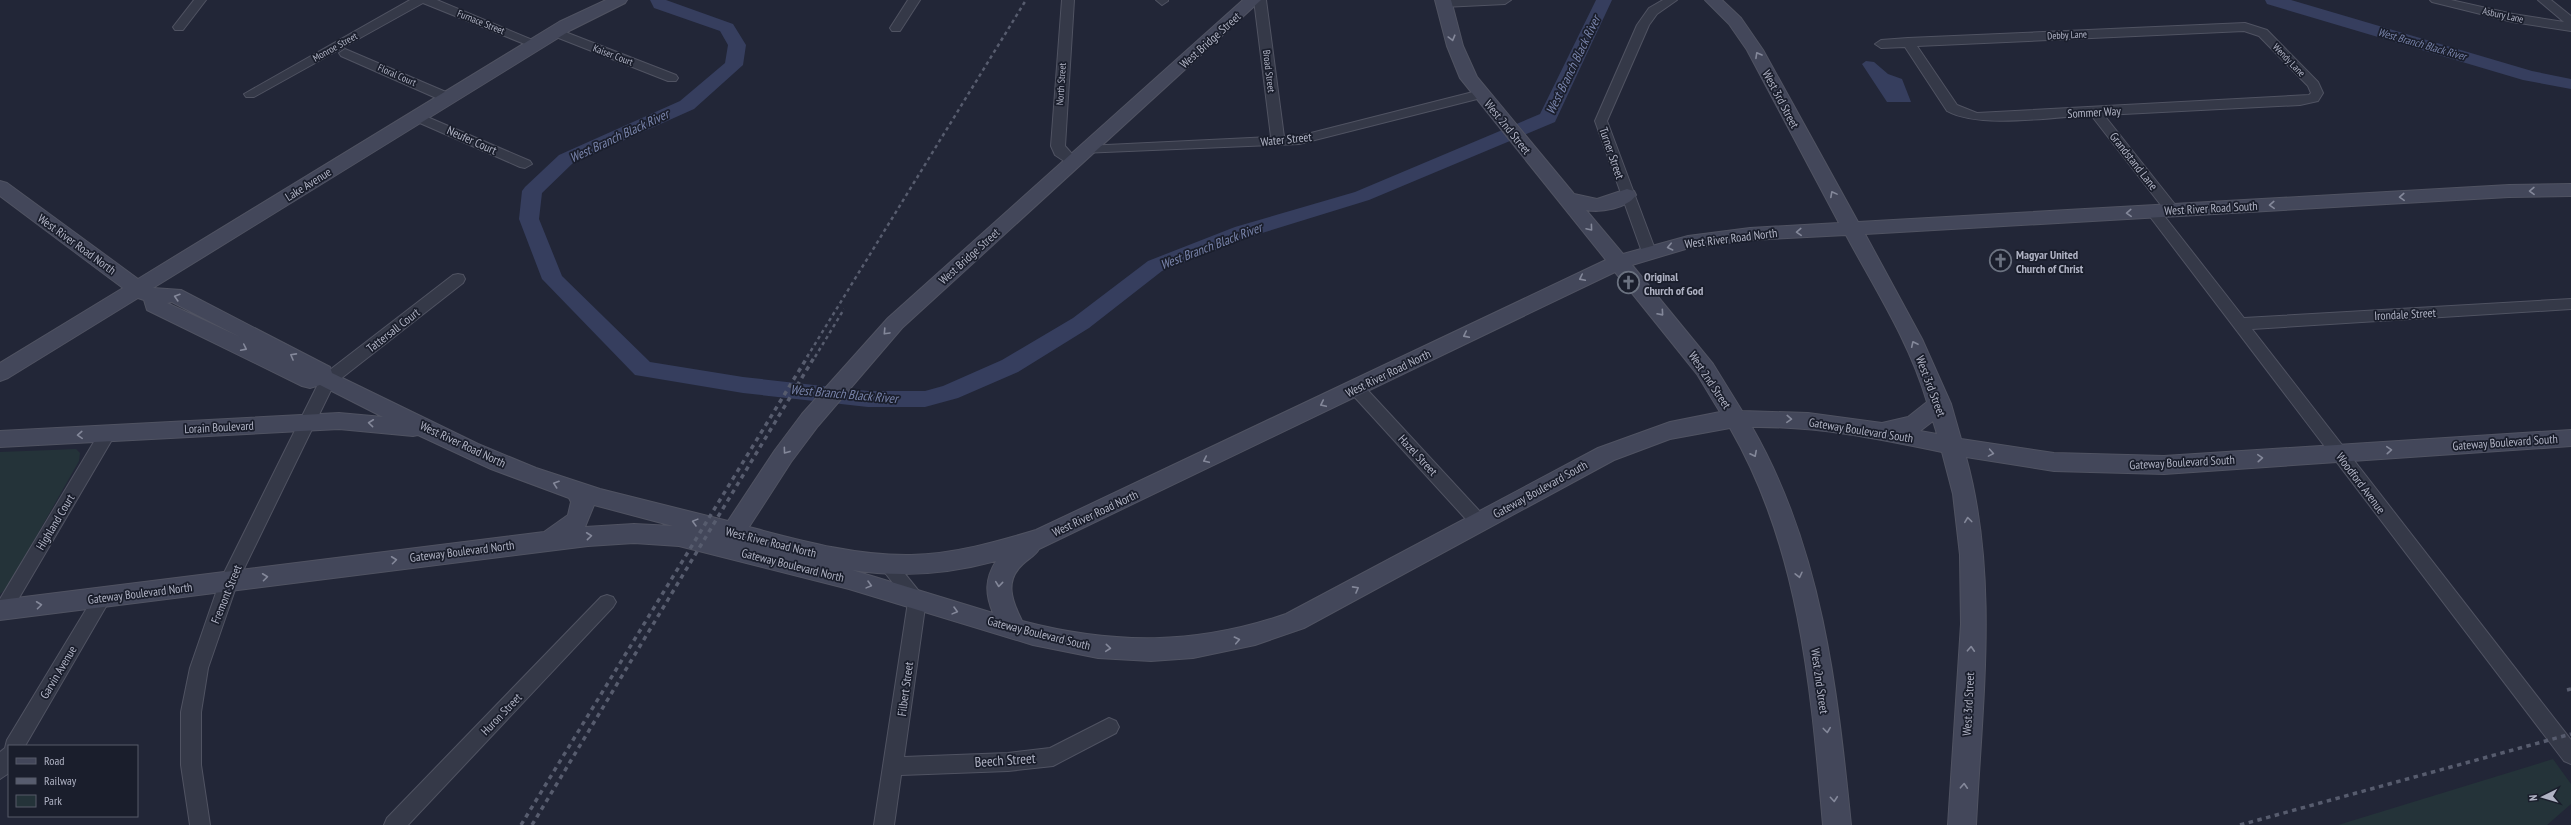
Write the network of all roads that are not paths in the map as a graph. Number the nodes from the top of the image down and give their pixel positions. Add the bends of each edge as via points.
1 (200, 0) edge
2 (419, 0) edge
3 (427, 0) edge
4 (619, 0) edge
5 (914, 0) edge
6 (1068, 0) edge
7 (1253, 0) edge
8 (1260, 0) edge
9 (1506, 0) edge
10 (1671, 0) edge
11 (1713, 0) edge
12 (2436, 0) edge
13 (2544, 0) edge
14 (1443, 1) edge
15 (2571, 22) edge
16 (179, 26) dead end
17 (2571, 27) edge
18 (896, 28) dead end
19 (2253, 28) joint
20 (555, 32) junction
21 (1908, 42) junction
22 (536, 44) junction
23 (1881, 44) dead end
24 (345, 53) dead end
25 (672, 78) dead end
26 (250, 94) dead end
27 (1481, 94) junction
28 (2315, 97) joint
29 (448, 98) junction
30 (2095, 112) junction
31 (418, 117) junction
32 (1278, 141) junction
33 (1079, 156) junction
34 (525, 164) dead end
35 (0, 187) edge
36 (2571, 190) edge
37 (1627, 195) junction
38 (1565, 198) junction
39 (2172, 210) junction
40 (2153, 212) junction
41 (1852, 228) junction
42 (1649, 252) junction
43 (1618, 262) junction
44 (458, 279) dead end
45 (146, 293) junction
46 (2571, 304) edge
47 (2239, 324) junction
48 (0, 373) edge
49 (324, 379) junction
50 (1356, 388) junction
51 (1940, 404) junction
52 (1736, 419) junction
53 (308, 422) junction
54 (1878, 431) junction
55 (437, 433) junction
56 (107, 434) junction
57 (2571, 438) edge
58 (0, 439) edge
59 (1952, 446) junction
60 (2338, 453) junction
61 (577, 491) junction
62 (1479, 522) junction
63 (1043, 538) junction
64 (550, 540) junction
65 (728, 540) junction
66 (887, 564) junction
67 (229, 581) junction
68 (102, 598) junction
69 (917, 600) junction
70 (607, 602) dead end
71 (2, 610) edge
72 (1013, 627) junction
73 (1109, 727) dead end
74 (15, 745) edge
75 (2571, 755) edge
76 (8, 757) edge
77 (894, 766) junction
78 (0, 770) edge
79 (200, 825) edge
80 (394, 825) edge
81 (884, 825) edge
82 (1837, 825) edge
83 (1962, 825) edge

1 - 16 street
2 - 26 street, Monroe Street
3 - 22 street, Furnace Street
4 - 20 main road, Lake Avenue
5 - 18 street
6 - 33 street, North Street via 1058,146 1060,152
7 - 33 main road, West Bridge Street
8 - 32 street, Broad Street
9 - 14 street
10 - 37 street, Turner Street via 1657,7 1647,18 1602,115 1602,129
41 -> 11 main road, West 3rd Street via 1752,45 1734,21
12 - 17 street, Asbury Lane via 2513,18
13 - 15 street
14 -> 27 main road, West 2nd Street via 1462,64
19 - 21 street, Debby Lane via 2229,26
19 - 28 street, Wendy Lane via 2264,33 2314,85 2317,90
20 - 22 main road, Lake Avenue
20 - 25 street, Kaiser Court
21 - 23 street, Debby Lane
21 - 30 street, Sommer Way via 1950,105 1962,114 1981,117
22 - 29 main road, Lake Avenue
24 - 29 street, Floral Court
27 - 32 street, Water Street via 1304,139
27 - 38 main road, West 2nd Street
28 - 30 street, Sommer Way via 2300,101
29 - 31 main road, Lake Avenue
30 - 39 street, Grandstand Lane
31 - 34 street, Neufer Court
31 - 45 main road, Lake Avenue
32 - 33 street, Water Street
33 -> 65 main road, West Bridge Street via 913,306 861,360 810,420
35 - 45 main road, West River Road North
36 -> 39 main road, West River Road South
37 - 38 main road via 1598,206
37 - 42 street, Turner Street
38 -> 43 main road, West 2nd Street
39 - 40 main road, West River Road South
40 -> 41 main road, West River Road South
40 - 47 street, Woodford Avenue
41 -> 42 main road, West River Road North via 1719,237
51 -> 41 main road, West 3rd Street via 1912,339
42 - 43 main road, West River Road North
43 -> 50 main road, West River Road North
43 -> 52 main road, West 2nd Street via 1705,369
44 - 49 street, Tattersall Court
45 - 48 main road, Lake Avenue
45 - 49 main road, West River Road North via 174,295 215,314 322,372
46 - 47 street, Irondale Street
47 - 60 street, Woodford Avenue
49 - 53 street, Fremont Street
49 - 55 main road, West River Road North
50 - 62 street, Hazel Street
50 -> 63 main road, West River Road North
51 - 54 main road via 1914,424
51 - 59 main road, West 3rd Street
52 -> 54 main road, Gateway Boulevard South via 1805,420
52 - 62 main road, Gateway Boulevard South via 1683,427 1630,443
52 -> 82 main road, West 2nd Street via 1777,501 1796,563 1813,636
55 -> 53 main road, Lorain Boulevard via 367,422
53 - 56 main road, Lorain Boulevard
53 - 67 street, Fremont Street
54 - 59 main road, Gateway Boulevard South
61 -> 55 main road, West River Road North via 526,474
56 -> 58 main road, Lorain Boulevard
56 - 71 street, Highland Court
60 -> 57 main road, Gateway Boulevard South
59 -> 60 main road, Gateway Boulevard South via 2020,458 2117,466
83 -> 59 main road, West 3rd Street via 1973,624 1972,555 1965,494
60 - 75 street, Woodford Avenue
61 - 64 main road via 583,502 579,518
65 -> 61 main road, West River Road North
72 -> 62 main road, Gateway Boulevard South via 1075,643 1130,650 1187,649 1243,639 1295,621 1324,607
63 - 66 main road, West River Road North via 966,559
63 -> 72 main road via 1012,558 1003,569 999,600
64 -> 65 main road, Gateway Boulevard North via 625,532
67 -> 64 main road, Gateway Boulevard North
65 - 66 main road, West River Road North
65 -> 69 main road, Gateway Boulevard North
66 - 69 street
67 - 68 main road, Gateway Boulevard North
67 - 79 street, Fremont Street via 199,668 191,712 190,765
71 -> 68 main road, Gateway Boulevard North
68 - 74 street, Garvin Avenue
69 -> 72 main road, Gateway Boulevard South
69 - 77 street, Filbert Street
70 - 80 street, Huron Street
73 - 77 street, Beech Street via 1053,757 1008,762
76 - 78 street
77 - 81 street, Filbert Street

